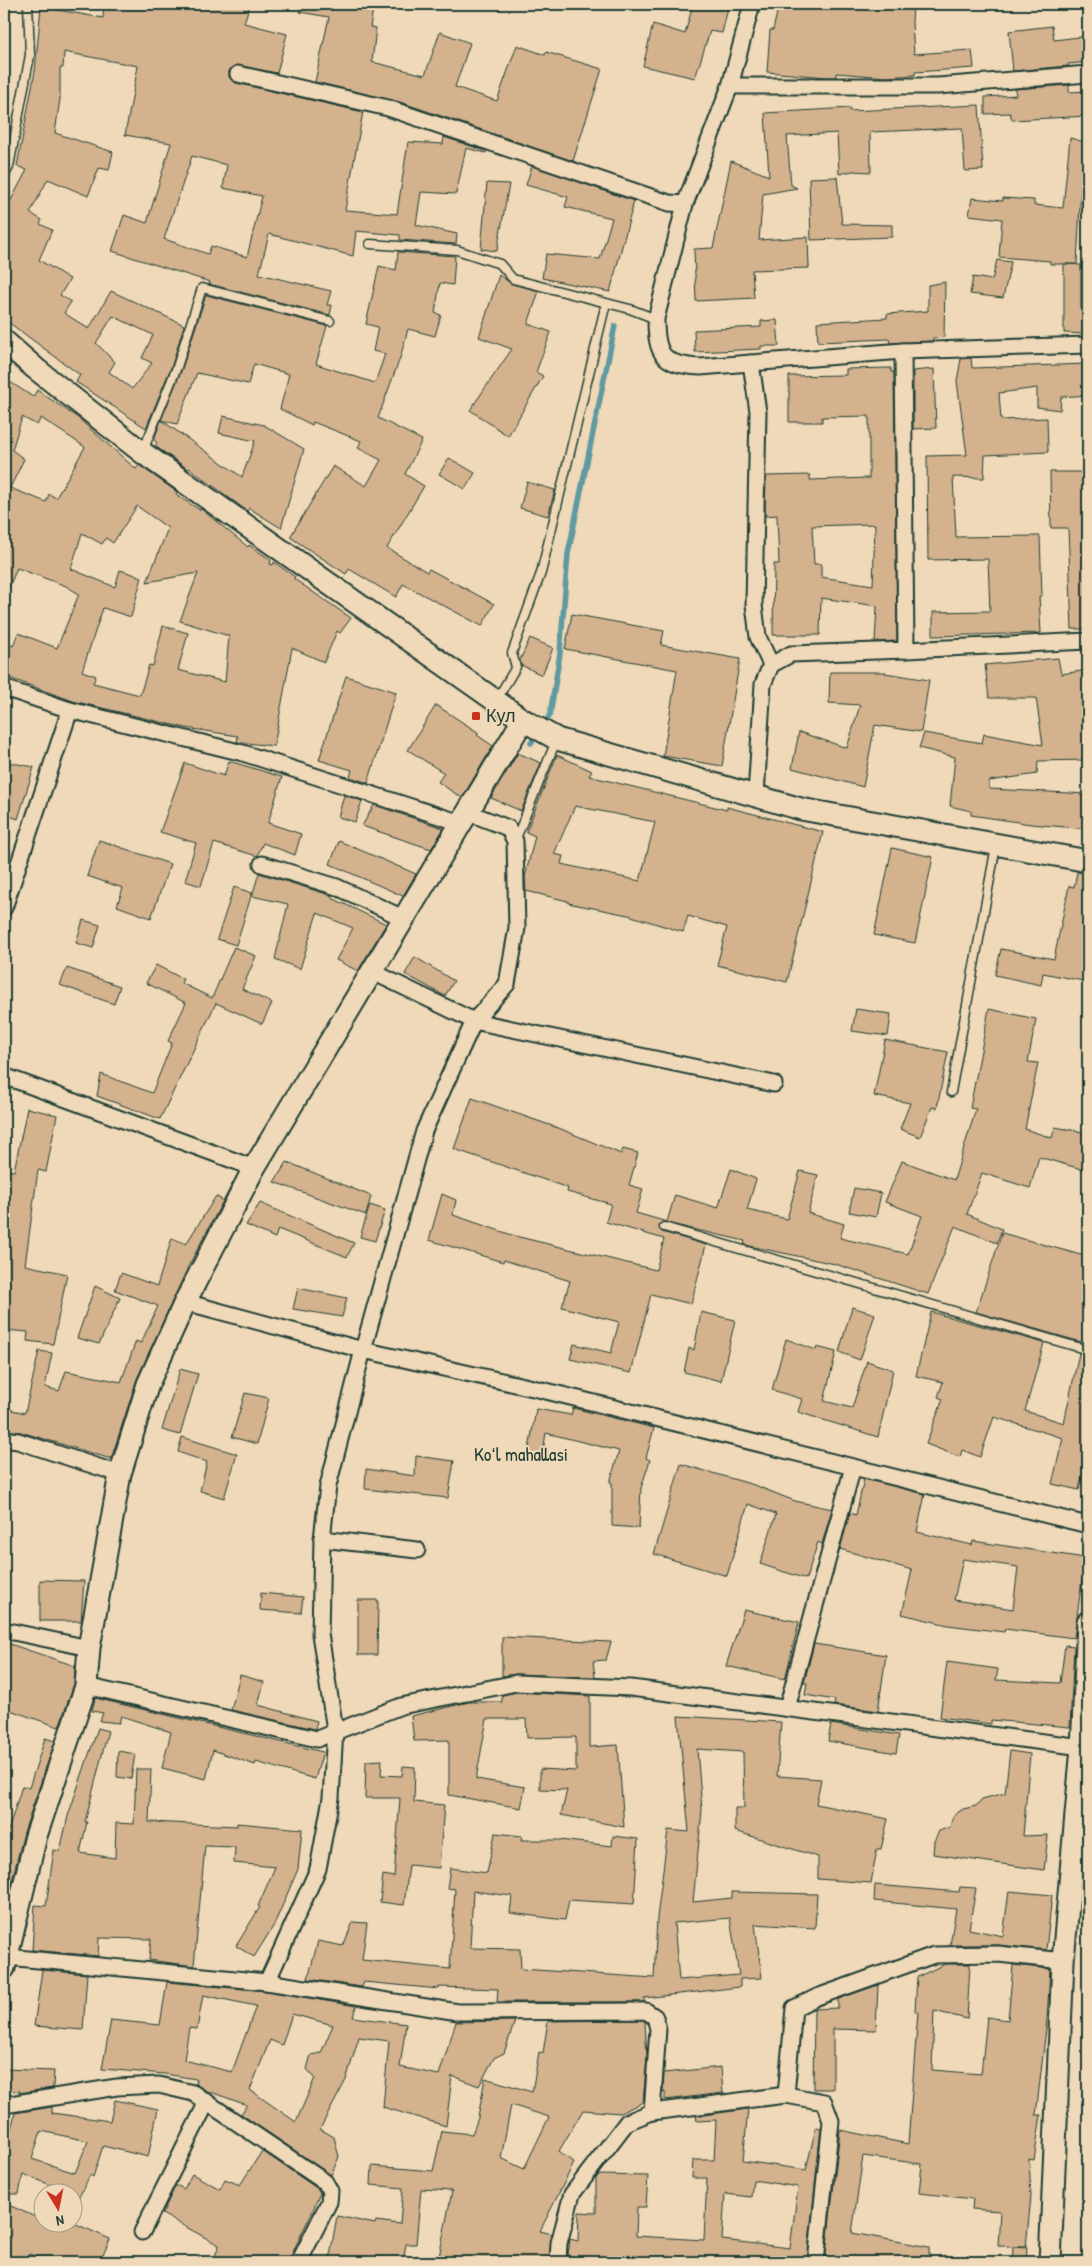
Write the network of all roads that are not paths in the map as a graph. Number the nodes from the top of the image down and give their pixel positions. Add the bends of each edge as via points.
1 (28, 4) edge
2 (752, 4) edge
3 (238, 74) dead end
4 (1088, 74) edge
5 (730, 86) junction
6 (4, 177) edge
7 (685, 204) junction
8 (370, 244) dead end
9 (606, 303) junction
10 (656, 319) junction
11 (330, 321) dead end
12 (4, 342) edge
13 (1088, 345) edge
14 (903, 351) junction
15 (751, 363) junction
16 (142, 453) junction
17 (1088, 641) edge
18 (906, 650) junction
19 (771, 664) junction
20 (4, 688) edge
21 (496, 701) junction
22 (70, 710) junction
23 (523, 720) junction
24 (557, 739) junction
25 (756, 795) junction
26 (464, 818) junction
27 (515, 841) junction
28 (997, 844) junction
29 (1088, 861) edge
30 (262, 864) dead end
31 (4, 908) edge
32 (403, 918) junction
33 (371, 971) junction
34 (474, 1022) junction
35 (4, 1076) edge
36 (774, 1084) dead end
37 (951, 1092) dead end
38 (254, 1168) junction
39 (664, 1227) dead end
40 (185, 1302) junction
41 (363, 1350) junction
42 (1088, 1350) edge
43 (4, 1439) edge
44 (853, 1467) junction
45 (120, 1474) junction
46 (1088, 1525) edge
47 (322, 1539) junction
48 (417, 1550) dead end
49 (1088, 1622) edge
50 (4, 1630) edge
51 (89, 1648) junction
52 (86, 1686) junction
53 (787, 1708) junction
54 (335, 1730) junction
55 (1082, 1746) junction
56 (1063, 1961) junction
57 (5, 1963) edge
58 (267, 1982) junction
59 (786, 2095) junction
60 (207, 2102) junction
61 (4, 2105) edge
62 (652, 2112) junction
63 (142, 2232) dead end
64 (299, 2262) edge
65 (558, 2262) edge
66 (816, 2262) edge
67 (1050, 2262) edge

1 - 6 lane via 30,55 9,168
2 - 5 street
3 - 7 street via 388,108 668,203
4 - 5 street via 938,86
5 - 7 street
7 - 10 street
8 - 9 lane via 457,250 500,264 513,279
9 - 10 lane
9 - 21 lane via 541,573 512,652 516,667
10 - 15 street via 656,338 664,358 679,366
11 - 16 lane via 202,288 177,367
12 - 16 street
13 - 14 street
14 - 15 street
14 - 18 street
15 - 19 street via 758,412 754,605 758,637
16 - 21 street
17 - 18 street
18 - 19 street via 791,654
19 - 25 street via 762,684
20 - 22 street
21 - 23 street
22 - 26 street via 244,753
22 - 31 street
23 - 24 street
23 - 26 street
24 - 25 street
24 - 27 lane
25 - 28 street via 801,809
26 - 27 street via 508,828
26 - 32 street
27 - 34 street via 517,928 507,984
28 - 29 street
28 - 37 lane
30 - 32 street via 337,887
32 - 33 street
33 - 34 street
33 - 38 street
34 - 36 street
34 - 41 street via 424,1131
35 - 38 street
38 - 40 street
39 - 42 lane
40 - 41 street
40 - 45 street via 148,1384
41 - 44 street via 542,1390
41 - 47 street via 328,1486
43 - 45 street
44 - 46 street
44 - 53 street
45 - 51 street
47 - 48 street
47 - 54 street via 320,1634
49 - 55 street
50 - 51 street
51 - 52 street
52 - 54 street via 317,1739
52 - 57 street via 36,1836
53 - 54 street via 631,1688 516,1684 401,1706
53 - 55 street
54 - 58 street via 331,1798 318,1868
55 - 56 street
56 - 59 street via 998,1954 934,1955 794,2008
56 - 67 street
57 - 58 street
58 - 62 street via 458,2012 646,2011 656,2017 658,2029
59 - 62 street
59 - 66 street via 824,2102 831,2121
60 - 61 street via 193,2093 159,2085 117,2087
60 - 63 street
60 - 64 street via 325,2182 330,2191 329,2202
62 - 65 street via 627,2122 572,2194 559,2243

